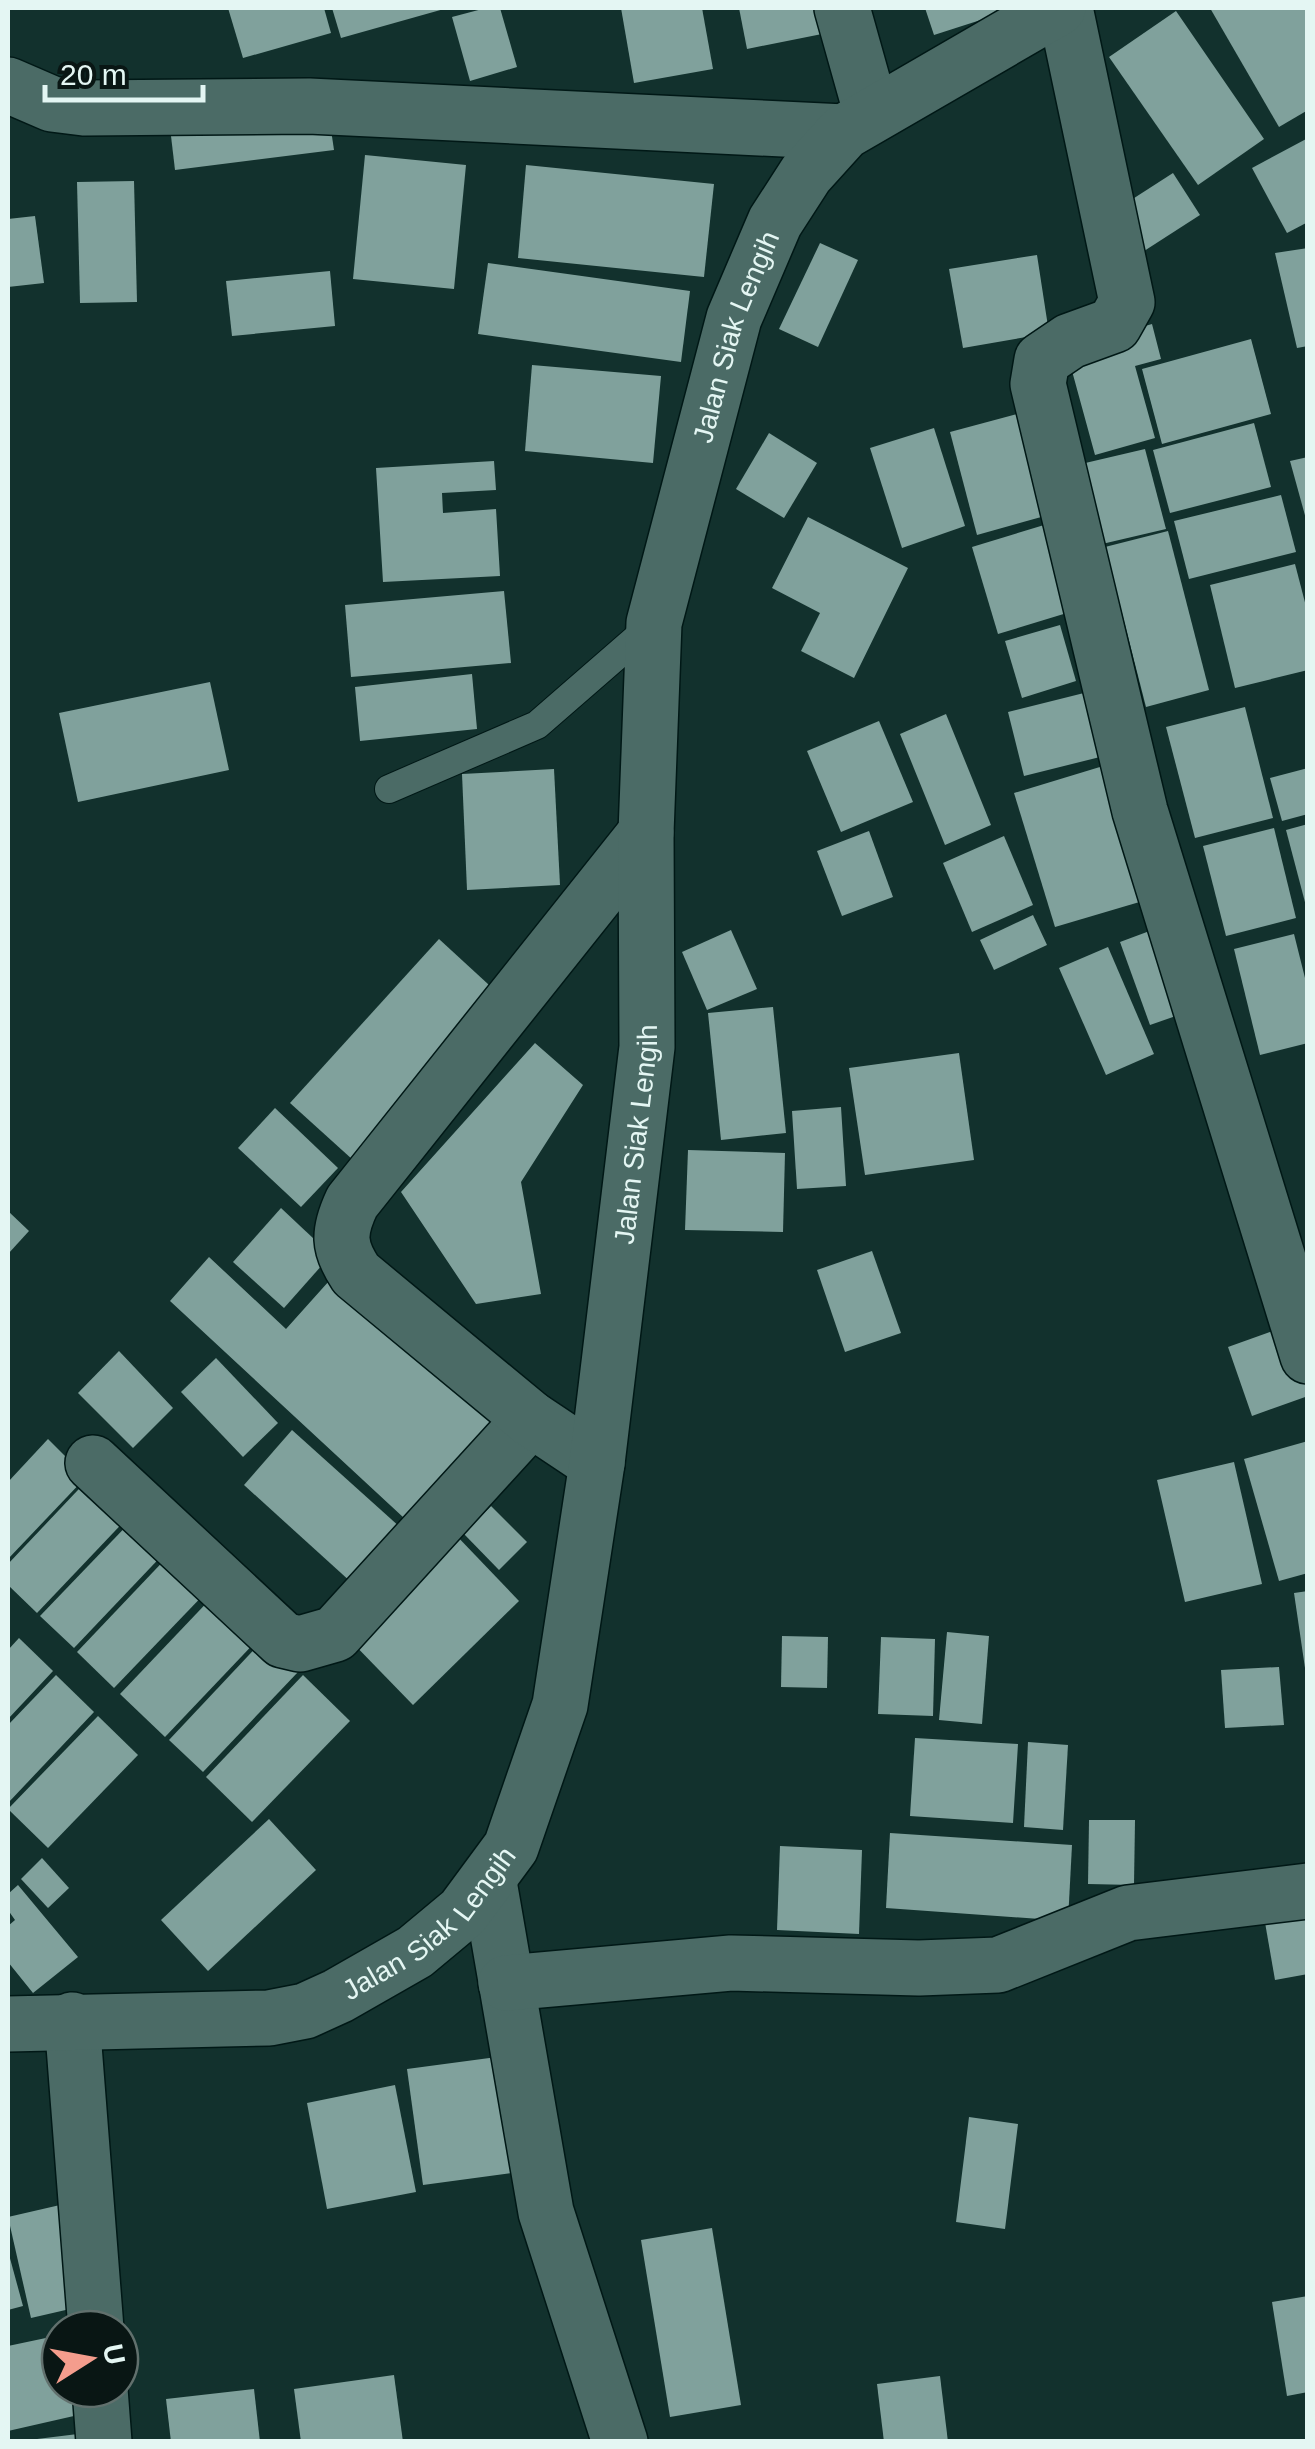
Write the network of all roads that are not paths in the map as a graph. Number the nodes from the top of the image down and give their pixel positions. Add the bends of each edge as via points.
1 (842, 8) edge
2 (1062, 8) edge
3 (8, 85) edge
4 (858, 124) junction
5 (654, 622) junction
6 (389, 788) dead end
7 (646, 833) junction
8 (1308, 1356) edge
9 (531, 1419) junction
10 (94, 1463) dead end
11 (596, 1464) junction
12 (489, 1882) junction
13 (1308, 1891) edge
14 (506, 1982) junction
15 (72, 2020) junction
16 (8, 2024) edge
17 (94, 2309) edge
18 (102, 2409) edge
19 (104, 2442) edge
20 (620, 2442) edge

1 - 4 street
2 - 4 street, Jalan Siak Lengih
2 - 8 street via 1127,302 1114,325 1042,360 1038,384 1140,811
3 - 4 street via 52,104 84,108 309,106
4 - 5 street, Jalan Siak Lengih via 806,174 776,222 734,318
5 - 6 lane via 536,725
5 - 7 street, Jalan Siak Lengih
7 - 9 street via 352,1202 340,1227 342,1253 356,1274
7 - 11 street, Jalan Siak Lengih via 647,1047
9 - 10 street via 335,1634 300,1644 283,1640
9 - 11 street
11 - 12 street, Jalan Siak Lengih via 560,1705 532,1794
12 - 14 street
12 - 15 street, Jalan Siak Lengih via 415,1952 305,2011 269,2018
13 - 14 street via 1128,1912 998,1965 731,1963
14 - 20 street via 546,2212
15 - 16 street, Jalan Siak Lengih
15 - 17 street
18 - 19 street

